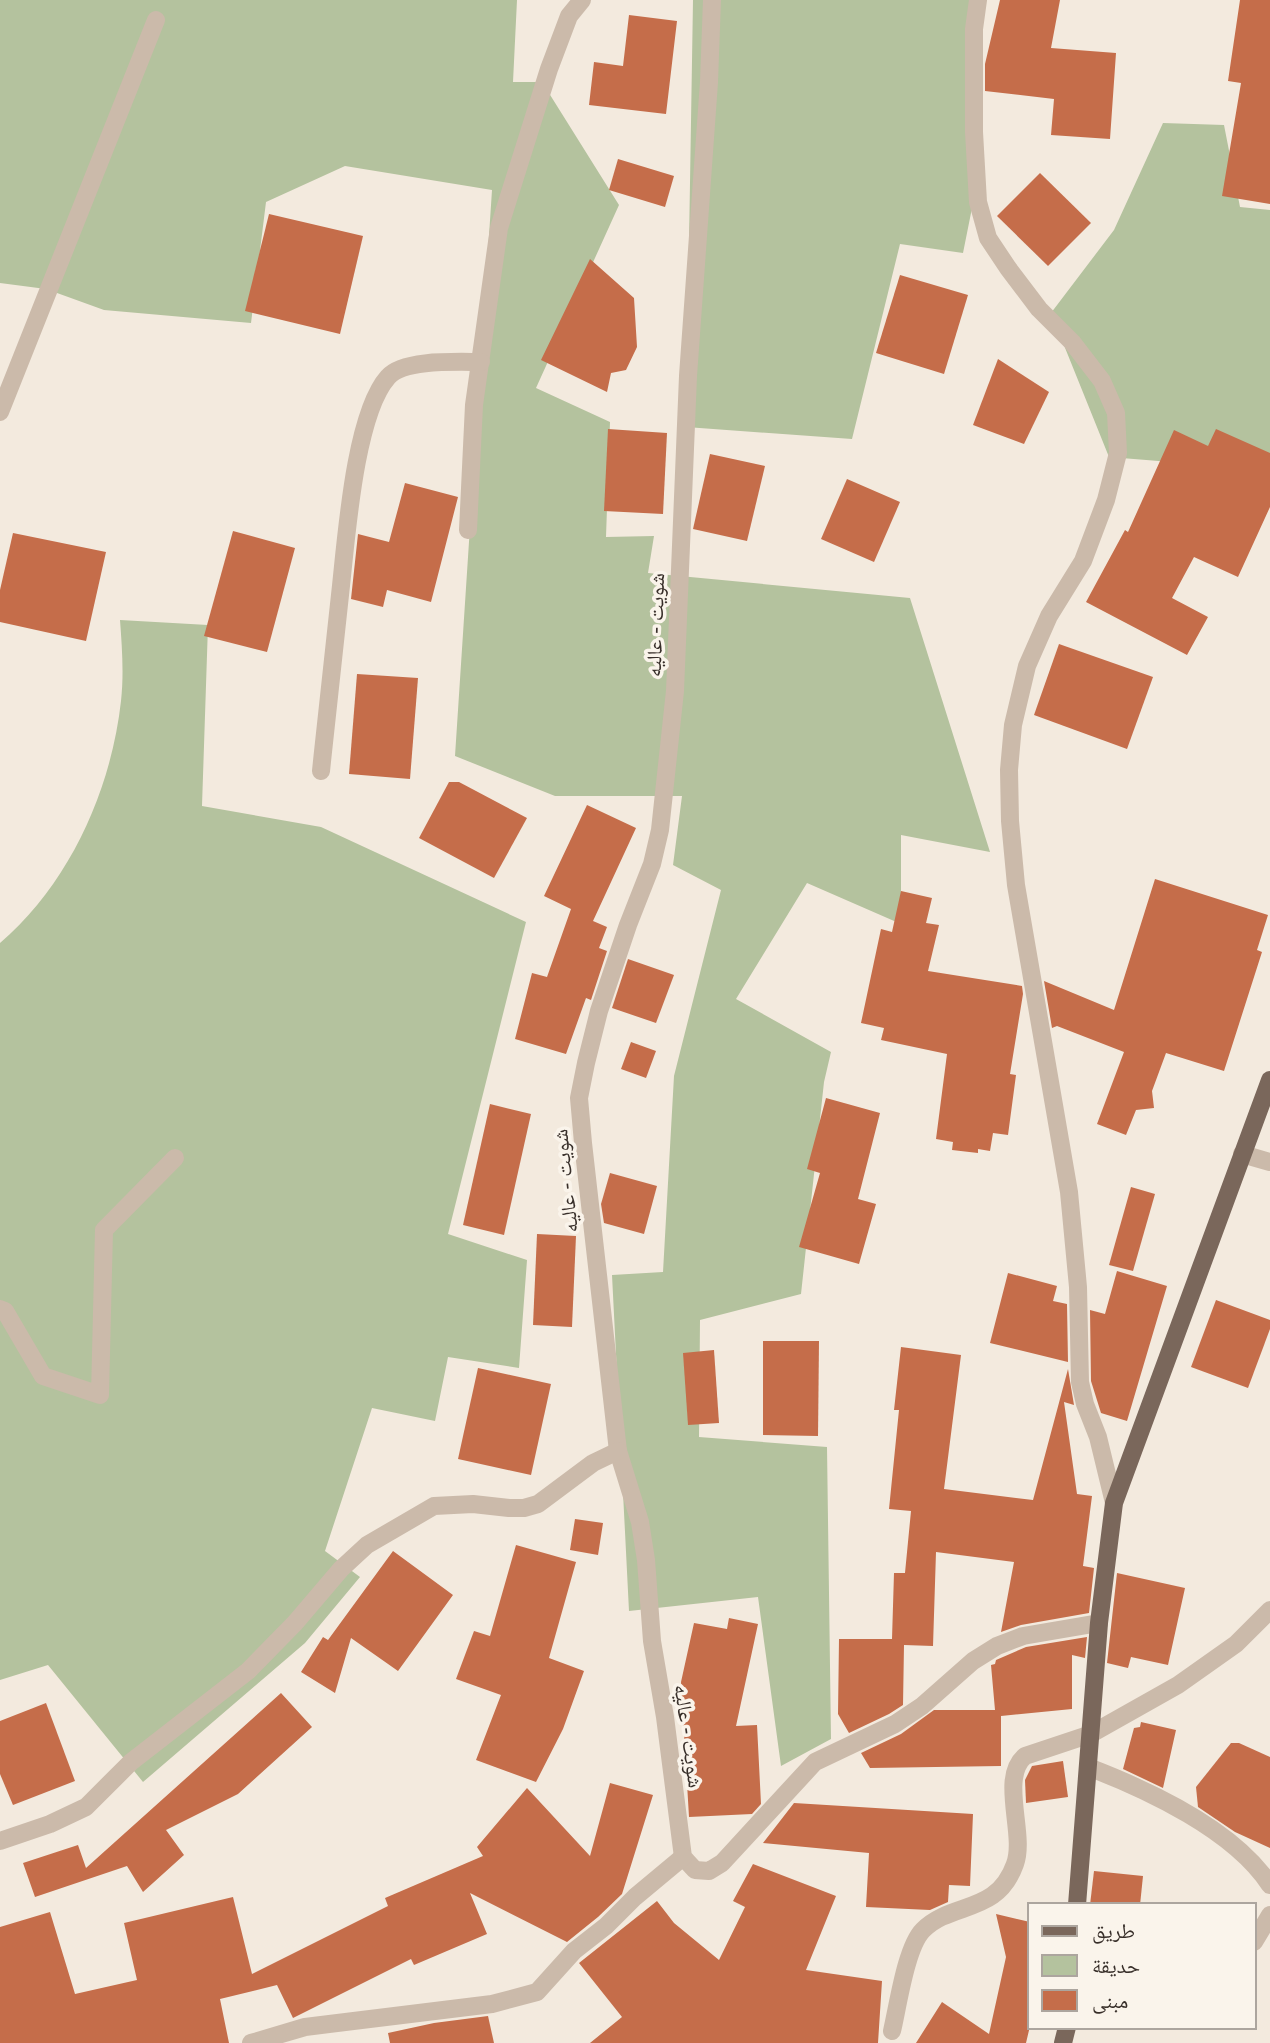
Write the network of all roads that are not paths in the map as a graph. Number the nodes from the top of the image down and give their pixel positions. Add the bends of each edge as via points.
1 (582, 0) edge
2 (712, 0) edge
3 (978, 0) edge
4 (156, 20) dead end
5 (481, 362) junction
6 (0, 412) edge
7 (468, 530) dead end
8 (321, 771) dead end
9 (1270, 1080) edge
10 (1241, 1154) junction
11 (175, 1158) dead end
12 (1270, 1162) edge
13 (0, 1309) edge
14 (618, 1451) junction
15 (1114, 1503) junction
16 (1270, 1610) edge
17 (1099, 1623) junction
18 (1091, 1734) junction
19 (1088, 1767) junction
20 (0, 1841) edge
21 (683, 1857) junction
22 (1270, 1885) edge
23 (1077, 1903) edge
24 (1270, 1915) edge
25 (1256, 1939) edge
26 (892, 2031) dead end
27 (251, 2043) edge

1 - 5 street via 569,16 549,69 499,228
2 - 14 street, شويت - عاليه via 688,376 675,691 660,830 599,1011 579,1098
3 - 15 street via 974,132 978,202 988,238 1039,309 1102,381 1116,413 1118,453 1106,500 1083,561 1049,616 1027,666 1013,724 1009,770 1016,885 1069,1192 1080,1382
4 - 6 street
5 - 7 street via 474,405
5 - 8 street via 415,364 388,375 373,403 364,428 350,512
9 - 10 main road
10 - 12 street
10 - 15 main road
11 - 13 street via 104,1230 100,1395 43,1376
14 - 20 street via 593,1463 538,1504 524,1508 434,1506 367,1545 248,1671 131,1762 86,1807
14 - 21 street, شويت - عاليه via 646,1560 652,1642
15 - 17 main road
16 - 18 street via 1211,1664
17 - 18 main road
17 - 21 street via 1023,1636 996,1646 895,1724 815,1762 723,1863 709,1871 695,1870
18 - 19 main road
18 - 26 street via 1018,1762 1014,1777 1016,1861 1006,1883 986,1899 923,1930 912,1947
19 - 22 street via 1126,1782 1215,1832 1259,1869
19 - 23 main road
21 - 27 street via 574,1951 537,1992 492,2004 305,2027
24 - 25 street

